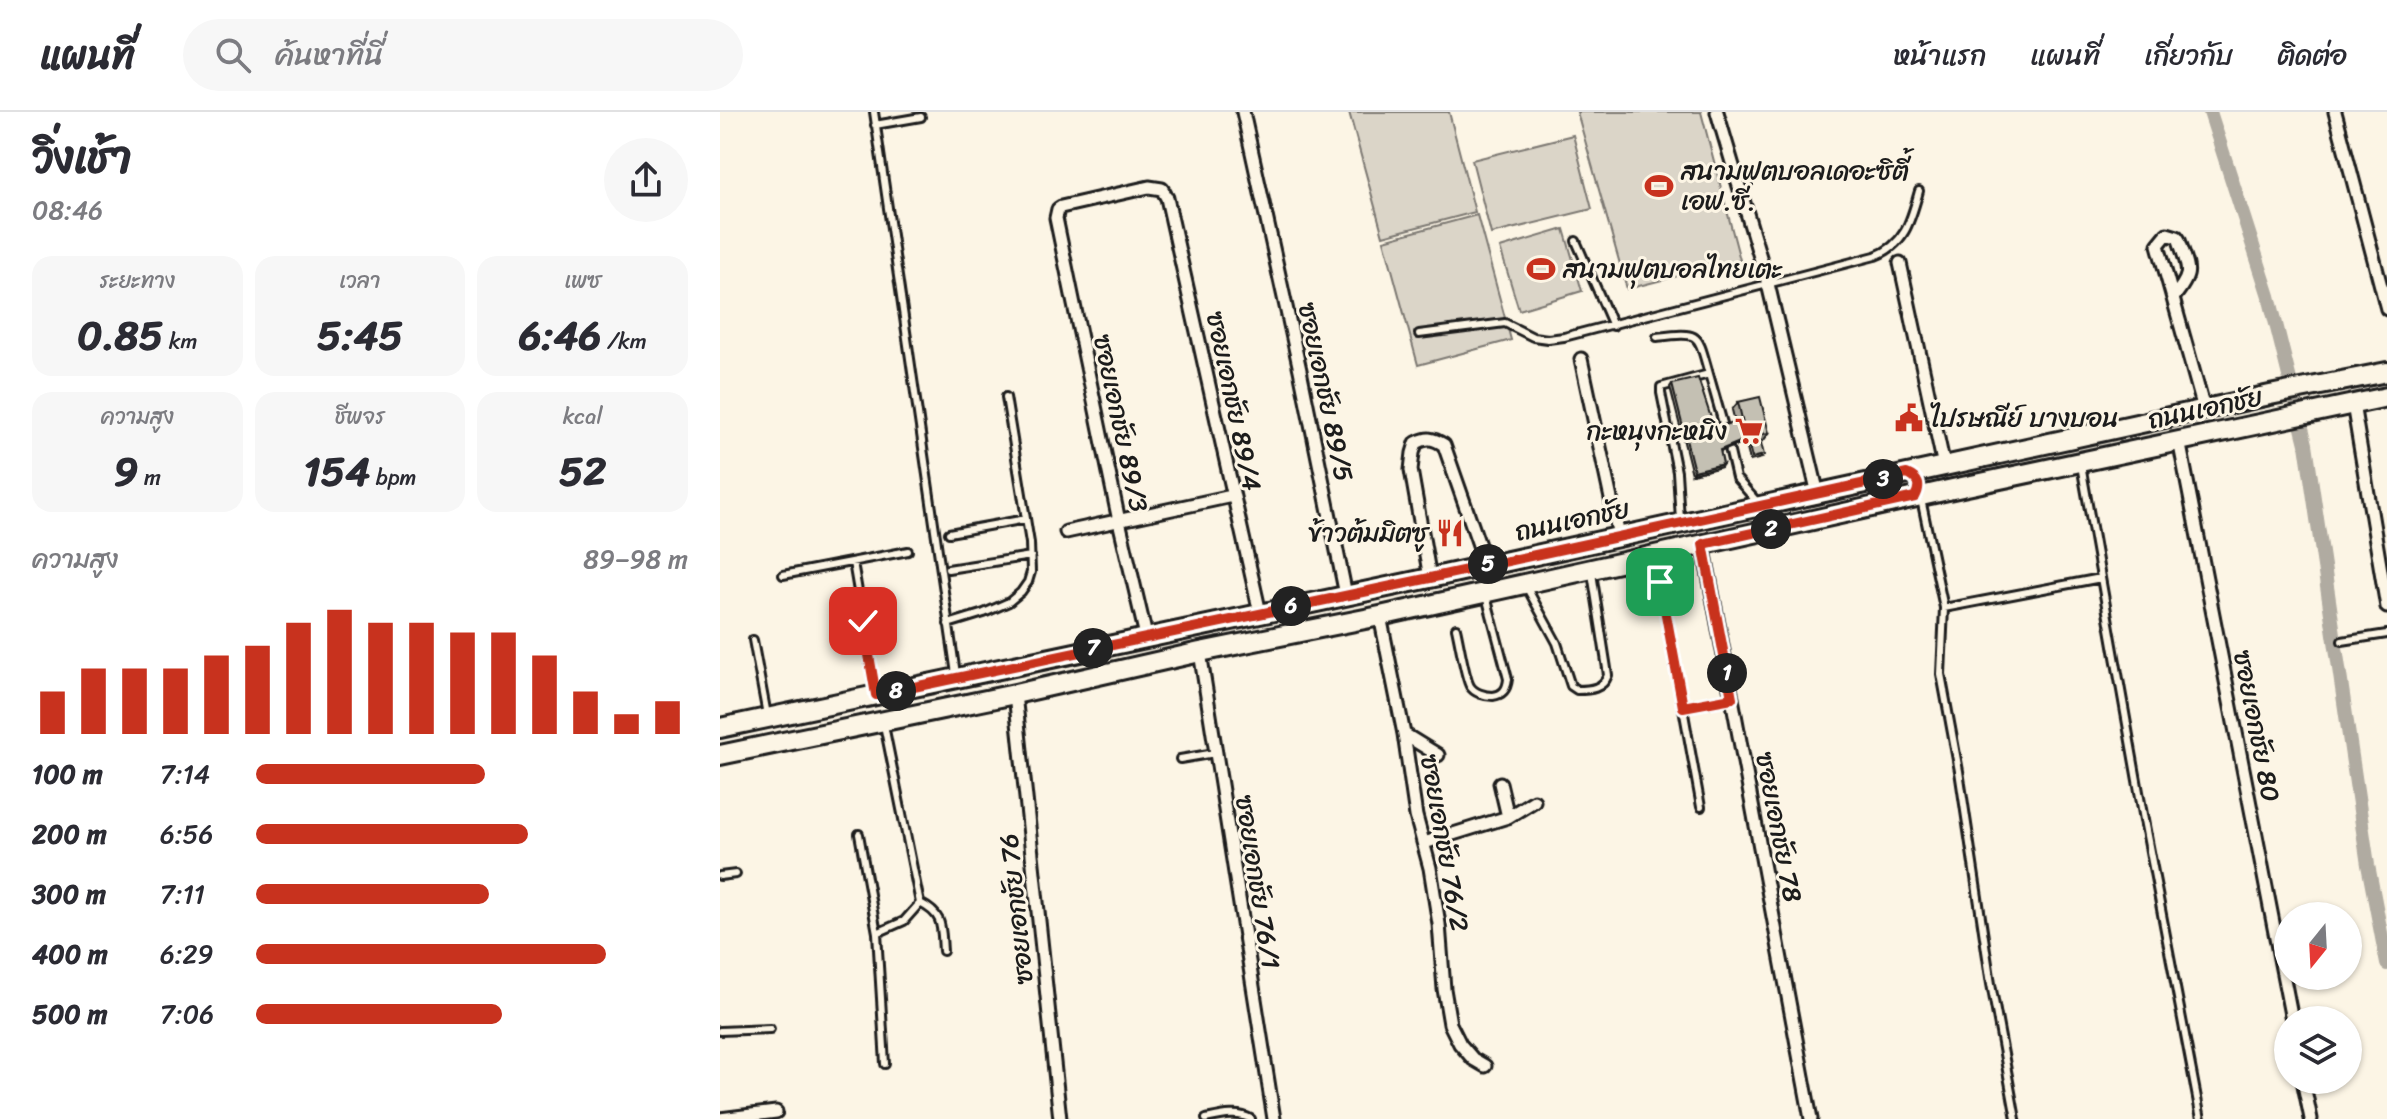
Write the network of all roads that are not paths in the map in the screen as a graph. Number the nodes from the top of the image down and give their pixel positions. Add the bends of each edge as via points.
1 (874, 112) edge
2 (1243, 112) edge
3 (1717, 112) edge
4 (2335, 112) edge
5 (921, 117) dead end
6 (875, 125) junction
7 (1919, 191) dead end
8 (1056, 218) joint
9 (1576, 241) dead end
10 (1900, 263) dead end
11 (1768, 284) junction
12 (2173, 298) junction
13 (2387, 309) edge
14 (1613, 326) junction
15 (1419, 334) dead end
16 (1657, 337) dead end
17 (1581, 359) dead end
18 (2387, 372) edge
19 (1709, 374) junction
20 (1006, 397) dead end
21 (2387, 397) edge
22 (2353, 404) junction
23 (2204, 409) junction
24 (1724, 427) edge
25 (2179, 440) junction
26 (1729, 448) edge
27 (2080, 461) junction
28 (1944, 466) junction
29 (1907, 474) junction
30 (1953, 489) junction
31 (1818, 494) junction
32 (1232, 496) junction
33 (1918, 496) junction
34 (1761, 506) junction
35 (1026, 519) junction
36 (1119, 521) junction
37 (1680, 524) junction
38 (1066, 532) dead end
39 (949, 533) dead end
40 (1619, 536) junction
41 (1703, 544) junction
42 (908, 551) dead end
43 (1031, 556) junction
44 (853, 562) junction
45 (1486, 565) junction
46 (948, 569) dead end
47 (1591, 569) junction
48 (783, 575) dead end
49 (1430, 578) junction
50 (2101, 578) junction
51 (1660, 582) dead end
52 (1525, 584) junction
53 (1485, 593) junction
54 (1346, 595) junction
55 (2387, 607) edge
56 (1944, 608) junction
57 (1260, 613) junction
58 (1380, 616) junction
59 (948, 624) junction
60 (1456, 628) dead end
61 (2387, 634) edge
62 (1146, 636) junction
63 (753, 640) dead end
64 (2342, 641) dead end
65 (1200, 652) junction
66 (956, 678) junction
67 (1015, 694) junction
68 (876, 695) junction
69 (1732, 698) junction
70 (1683, 707) junction
71 (768, 718) junction
72 (883, 721) junction
73 (721, 723) edge
74 (1404, 734) junction
75 (1215, 753) junction
76 (720, 755) edge
77 (1438, 755) dead end
78 (1180, 759) dead end
79 (1500, 783) dead end
80 (1534, 801) dead end
81 (1701, 807) dead end
82 (1508, 817) junction
83 (859, 834) dead end
84 (1424, 843) junction
85 (736, 874) dead end
86 (720, 876) edge
87 (920, 903) junction
88 (877, 933) junction
89 (943, 951) dead end
90 (2289, 1006) edge
91 (770, 1029) dead end
92 (720, 1031) edge
93 (885, 1064) dead end
94 (1485, 1066) dead end
95 (2306, 1094) edge
96 (776, 1112) dead end
97 (720, 1119) edge
98 (1060, 1119) edge
99 (1206, 1119) edge
100 (1251, 1119) edge
101 (1274, 1119) edge
102 (1811, 1119) edge
103 (2016, 1119) edge
104 (2201, 1119) edge
105 (2311, 1119) edge

1 - 6 lane
2 - 54 street, ซอยเอกชัย 89/5
3 - 11 street
4 - 13 street
5 - 6 lane
6 - 59 lane
7 - 11 lane via 1911,221 1887,251
8 - 32 street, ซอยเอกชัย 89/4 via 1061,207 1149,187 1162,189
8 - 36 street, ซอยเอกชัย 89/3
9 - 14 lane
10 - 28 street
11 - 14 lane
11 - 31 street
12 - 12 street via 2158,245 2167,234 2177,237 2187,267 2187,281
12 - 23 street
14 - 15 lane via 1548,339 1505,323
16 - 19 lane via 1694,335
17 - 40 street
18 - 23 main road, ถนนเอกชัย
19 - 24 lane
19 - 37 lane via 1660,390 1677,472
20 - 35 lane
21 - 22 main road, ถนนเอกชัย
22 - 25 main road, ถนนเอกชัย
22 - 55 street
23 - 28 main road, ถนนเอกชัย
25 - 27 main road, ถนนเอกชัย
25 - 90 street, ซอยเอกชัย 80
26 - 34 lane via 1736,478
27 - 30 main road, ถนนเอกชัย
27 - 50 lane
28 - 29 main road, ถนนเอกชัย
28 - 30 main road via 1943,479
29 - 31 main road, ถนนเอกชัย
29 - 33 main road via 1919,483
30 - 33 main road, ถนนเอกชัย
31 - 34 main road, ถนนเอกชัย
32 - 36 street
32 - 57 street, ซอยเอกชัย 89/4
33 - 41 main road, ถนนเอกชัย
33 - 56 lane
34 - 37 main road, ถนนเอกชัย
35 - 39 lane
35 - 43 lane
36 - 38 street
36 - 62 street, ซอยเอกชัย 89/3
37 - 40 main road, ถนนเอกชัย
40 - 45 main road, ถนนเอกชัย
41 - 47 main road, ถนนเอกชัย
41 - 69 street, ซอยเอกชัย 78
42 - 44 lane
43 - 46 lane
43 - 59 lane via 1028,582 1009,602
44 - 48 lane
44 - 68 lane
45 - 49 main road, ถนนเอกชัย
45 - 49 street via 1444,445 1427,438 1416,443 1411,470
47 - 52 main road, ถนนเอกชัย
47 - 52 lane via 1608,675 1600,687 1571,686 1557,643
49 - 54 main road, ถนนเอกชัย
50 - 56 lane
50 - 104 lane
51 - 70 lane
52 - 53 main road, ถนนเอกชัย
53 - 58 main road, ถนนเอกชัย
53 - 60 lane via 1508,679 1500,695 1478,694 1470,686
54 - 57 main road, ถนนเอกชัย
56 - 103 lane via 1941,674
57 - 62 main road, ถนนเอกชัย
58 - 65 main road, ถนนเอกชัย
58 - 74 street, ซอยเอกชัย 76/2
59 - 66 lane
61 - 64 lane
62 - 66 main road, ถนนเอกชัย
63 - 71 lane
65 - 67 main road, ถนนเอกชัย
65 - 75 street, ซอยเอกชัย 76/1
66 - 68 main road, ถนนเอกชัย
67 - 72 main road, ถนนเอกชัย
67 - 98 street, ซอยเอกชัย 76
68 - 71 main road, ถนนเอกชัย
69 - 70 lane
69 - 102 street, ซอยเอกชัย 78
70 - 81 lane
71 - 73 main road, ถนนเอกชัย
72 - 76 main road, ถนนเอกชัย
72 - 87 lane
74 - 77 street
74 - 84 street, ซอยเอกชัย 76/2
75 - 78 lane
75 - 101 street, ซอยเอกชัย 76/1
79 - 82 street
80 - 82 street
82 - 84 street
83 - 88 lane
84 - 94 street, ซอยเอกชัย 76/2 via 1450,1024 1460,1044
85 - 86 lane
87 - 88 lane via 904,921
87 - 89 lane via 935,910
88 - 93 lane
91 - 92 lane
95 - 105 street
96 - 97 street
99 - 100 lane

